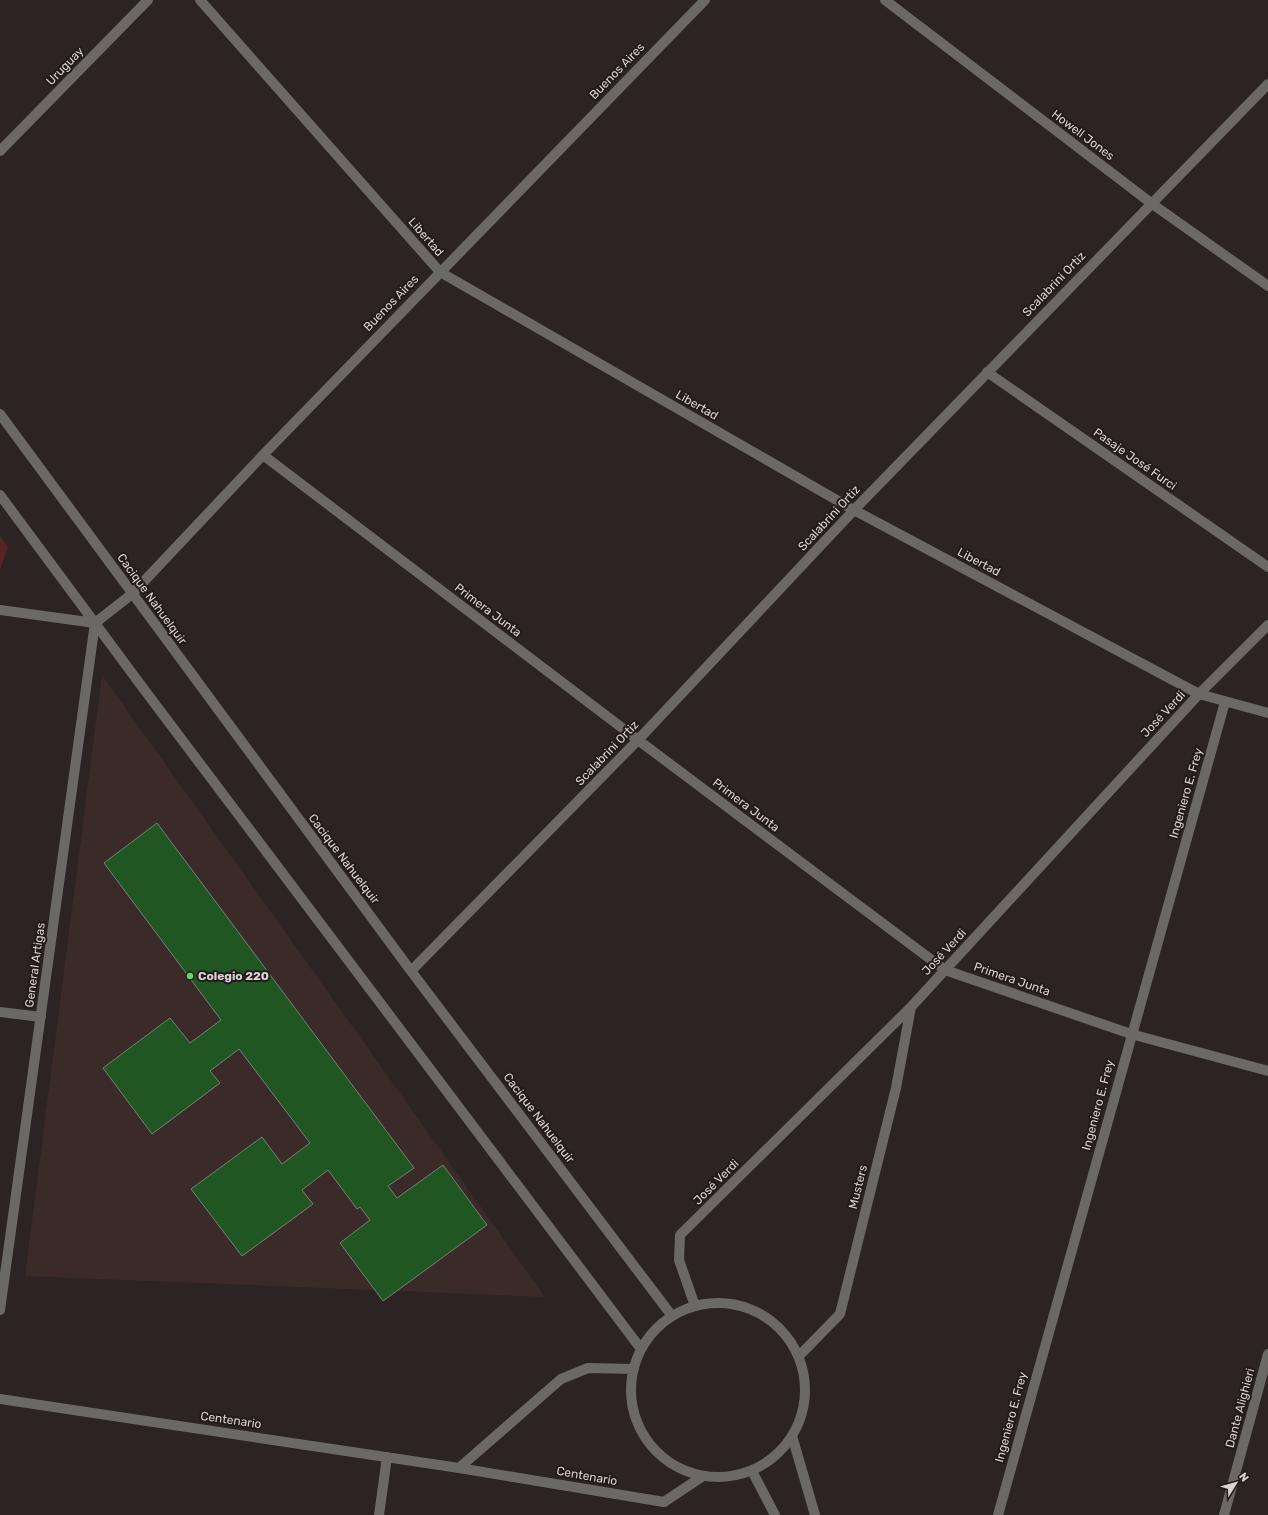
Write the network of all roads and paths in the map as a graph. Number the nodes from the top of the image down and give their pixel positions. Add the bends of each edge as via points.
1 (148, 0) edge
2 (200, 0) edge
3 (705, 0) edge
4 (885, 0) edge
5 (1268, 84) edge
6 (0, 151) edge
7 (1151, 203) junction
8 (440, 272) junction
9 (1268, 286) edge
10 (987, 372) junction
11 (0, 414) edge
12 (263, 455) junction
13 (0, 495) edge
14 (854, 510) junction
15 (1268, 567) edge
16 (132, 594) junction
17 (0, 610) edge
18 (95, 623) junction
19 (1268, 625) edge
20 (1199, 694) junction
21 (1225, 702) junction
22 (1268, 713) edge
23 (638, 740) junction
24 (945, 970) junction
25 (411, 971) junction
26 (911, 1007) junction
27 (0, 1012) edge
28 (41, 1017) junction
29 (1131, 1034) junction
30 (1268, 1072) edge
31 (695, 1306) junction
32 (0, 1310) edge
33 (672, 1316) junction
34 (641, 1349) junction
35 (1268, 1354) edge
36 (799, 1356) junction
37 (634, 1368) junction
38 (0, 1399) edge
39 (792, 1436) junction
40 (388, 1457) junction
41 (459, 1468) junction
42 (752, 1471) junction
43 (702, 1476) junction
44 (379, 1515) edge
45 (775, 1515) edge
46 (815, 1515) edge
47 (998, 1515) edge
48 (1224, 1515) edge

1 - 6 street, Uruguay
2 - 8 street, Libertad
3 - 8 street, Buenos Aires
4 - 7 street, Howell Jones
5 - 7 street, Scalabrini Ortiz
7 - 9 street, Howell Jones
7 - 10 street, Scalabrini Ortiz
8 - 12 street, Buenos Aires
8 - 14 street, Libertad
10 - 14 street, Scalabrini Ortiz
10 - 15 street, Pasaje José Furci
11 - 16 street, Cacique Nahuelquir
12 - 16 street, Buenos Aires
12 - 23 street, Primera Junta
13 - 18 street
14 - 20 street, Libertad
14 - 23 street, Scalabrini Ortiz
16 - 18 street, Buenos Aires
16 - 25 street, Cacique Nahuelquir
17 - 18 street
18 - 28 street, General Artigas
18 - 34 street
19 - 20 street, José Verdi
20 - 21 street, Libertad
20 - 24 street, José Verdi
21 - 22 street, Libertad
21 - 29 street, Ingeniero E. Frey
23 - 24 street, Primera Junta
23 - 25 street, Scalabrini Ortiz
24 - 26 street, José Verdi
24 - 29 street, Primera Junta
25 - 33 street, Cacique Nahuelquir
26 - 31 street, José Verdi via 680,1235 679,1260
26 - 36 street, Musters via 896,1088 840,1314
27 - 28 street
28 - 32 street, General Artigas
29 - 30 street, Primera Junta
29 - 47 street, Ingeniero E. Frey
31 - 33 street
31 - 36 street via 712,1303 748,1308 778,1327 790,1340
33 - 34 street via 655,1330
34 - 37 street
35 - 48 street, Dante Alighieri
36 - 39 street via 804,1376 805,1397 801,1417
37 - 41 street via 588,1368 561,1379
37 - 43 street via 631,1389 634,1409 640,1428 651,1446 683,1470
38 - 40 street, Centenario
39 - 42 street via 771,1460
39 - 46 street
40 - 41 street, Centenario
40 - 44 street
41 - 43 street, Centenario via 664,1502
42 - 43 street via 719,1477
42 - 45 street

